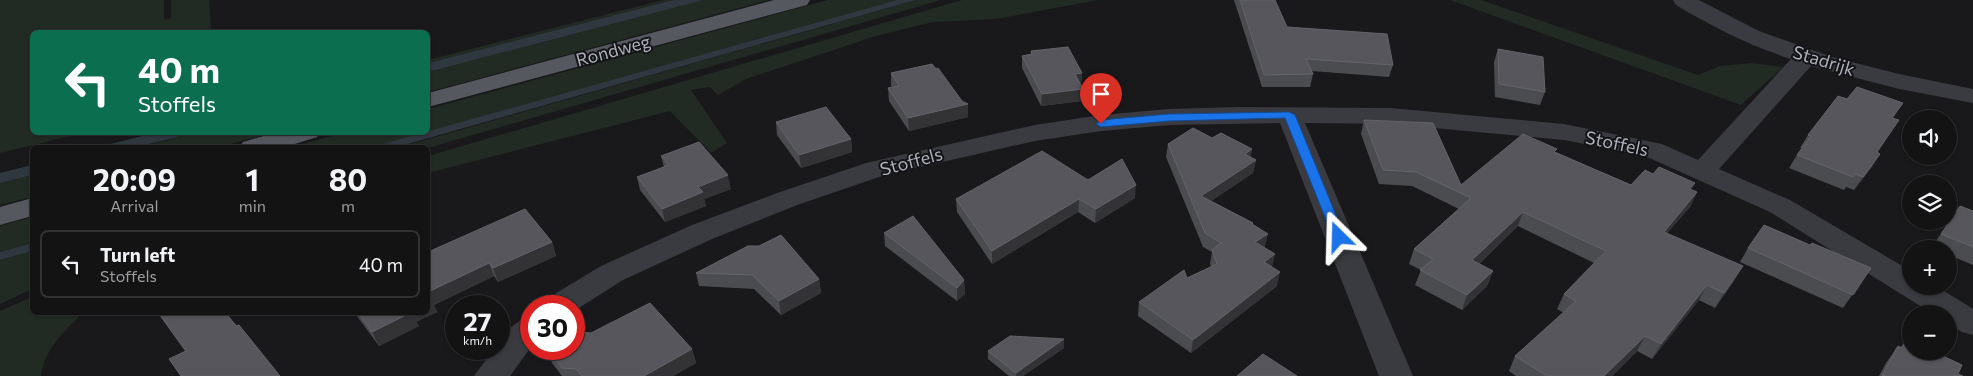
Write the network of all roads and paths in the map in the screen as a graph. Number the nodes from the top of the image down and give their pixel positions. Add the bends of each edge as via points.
1 (799, 0) edge
2 (1684, 0) edge
3 (1806, 57) junction
4 (1973, 96) edge
5 (430, 99) edge
6 (1289, 115) junction
7 (298, 135) edge
8 (262, 145) edge
9 (1701, 172) junction
10 (30, 208) edge
11 (0, 216) edge
12 (1902, 280) edge
13 (577, 295) edge
14 (1926, 295) edge
15 (1973, 324) edge
16 (520, 340) edge
17 (491, 376) edge
18 (1396, 376) edge

1 - 5 main road, Rondweg
2 - 3 street, Stadrijk via 1744,32
3 - 4 street, Stadrijk via 1900,83
3 - 9 street
6 - 9 street, Stoffels via 1391,116 1564,132 1653,150
6 - 13 street, Stoffels via 1169,118 1101,124 1035,133 876,170 702,232 612,273
6 - 18 street
7 - 8 main road
9 - 12 street, Stoffels via 1780,206
10 - 11 main road
14 - 15 street, Stoffels
16 - 17 street

